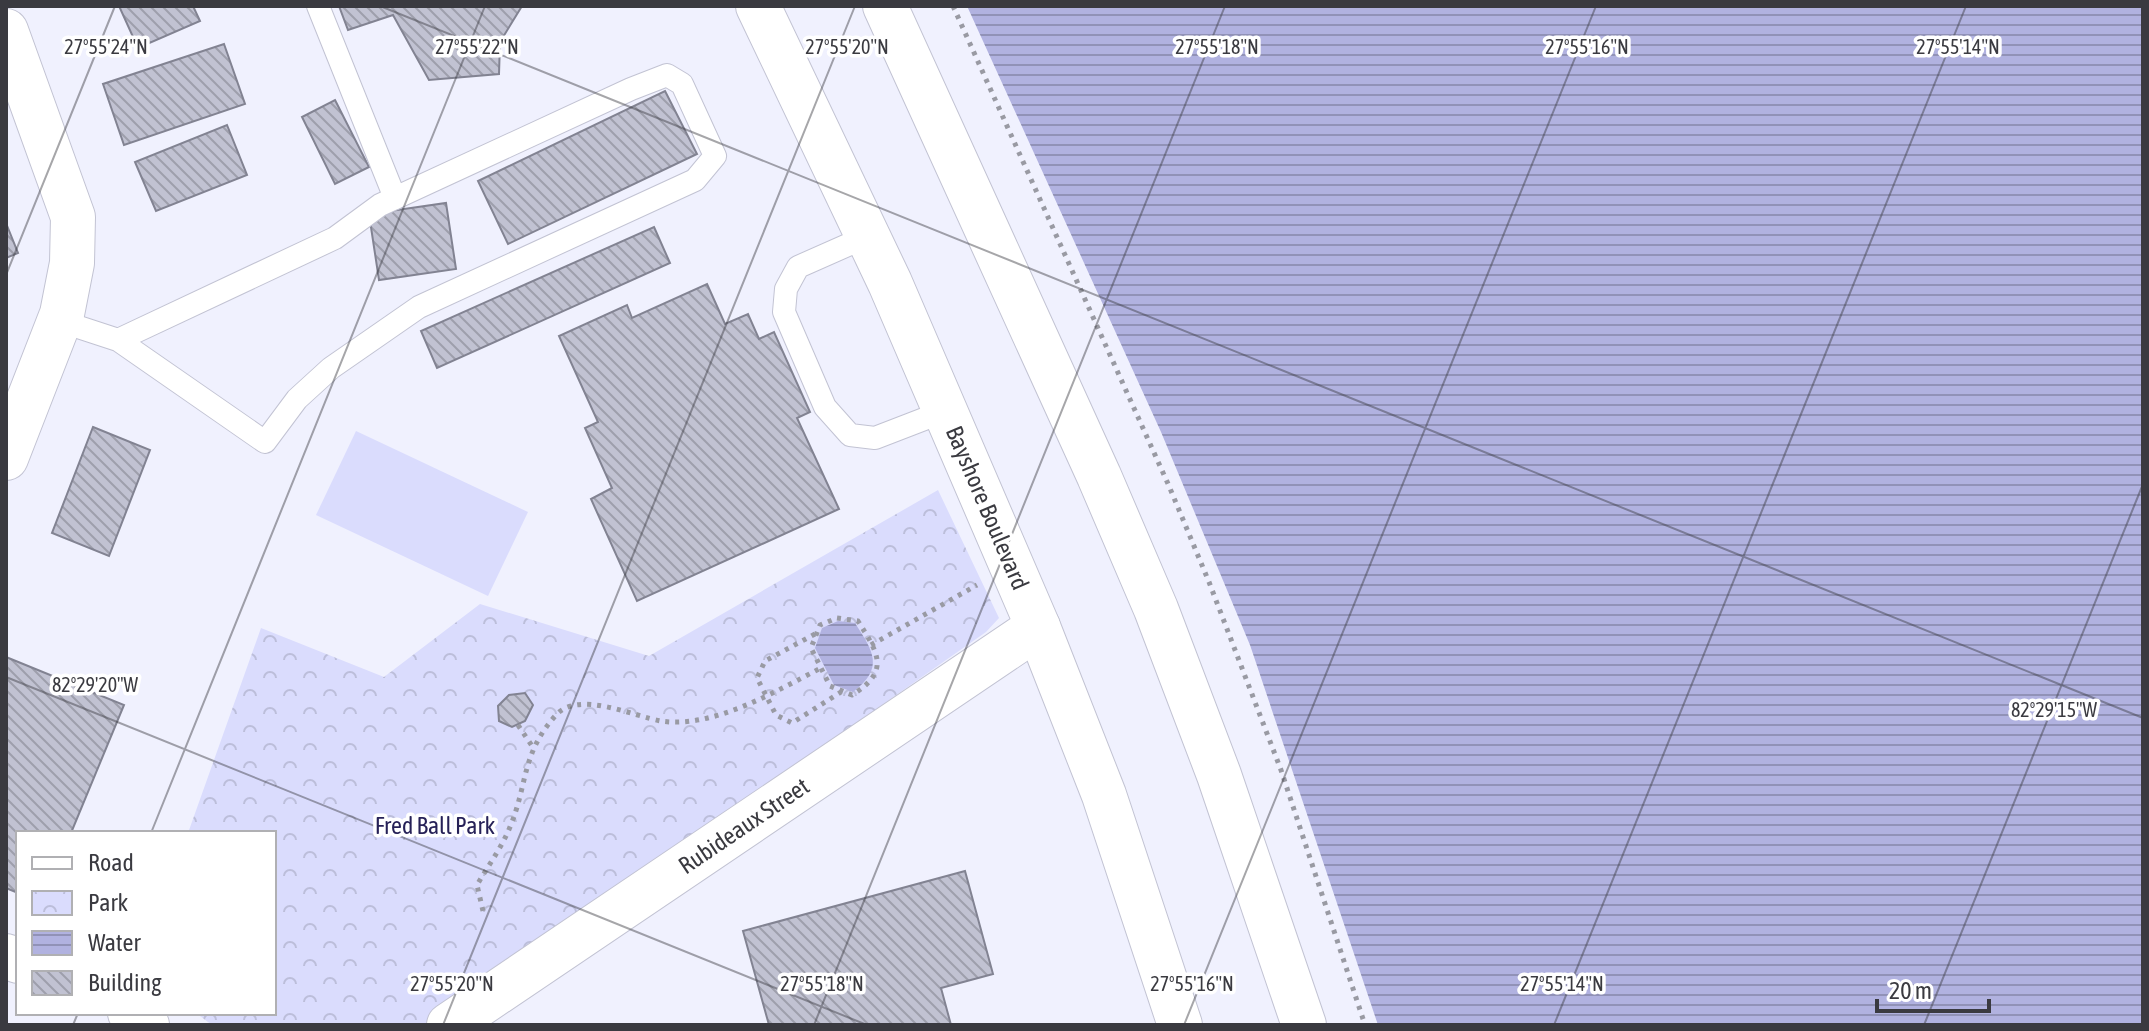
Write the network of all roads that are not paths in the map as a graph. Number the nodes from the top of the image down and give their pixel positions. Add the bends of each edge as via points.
1 (318, 6) edge
2 (758, 6) edge
3 (885, 6) edge
4 (6, 31) edge
5 (395, 198) junction
6 (868, 236) junction
7 (60, 321) junction
8 (118, 340) junction
9 (945, 411) junction
10 (6, 458) edge
11 (1038, 627) junction
12 (449, 1025) edge
13 (1180, 1025) edge
14 (1304, 1025) edge

1 - 5 lane
2 - 6 main road, Bayshore Boulevard
3 - 14 main road via 1156,609
4 - 7 main road via 73,217 72,263
5 - 8 lane via 335,238
5 - 8 lane via 667,75 682,84 715,156 695,180 419,307 331,368 297,399 265,442
6 - 9 main road, Bayshore Boulevard
6 - 9 lane via 798,267 786,289 784,312 825,407 850,435 875,438
7 - 8 lane
7 - 10 main road
9 - 11 main road, Bayshore Boulevard
11 - 12 main road, Rubideaux Street
11 - 13 main road, Bayshore Boulevard via 1104,795

